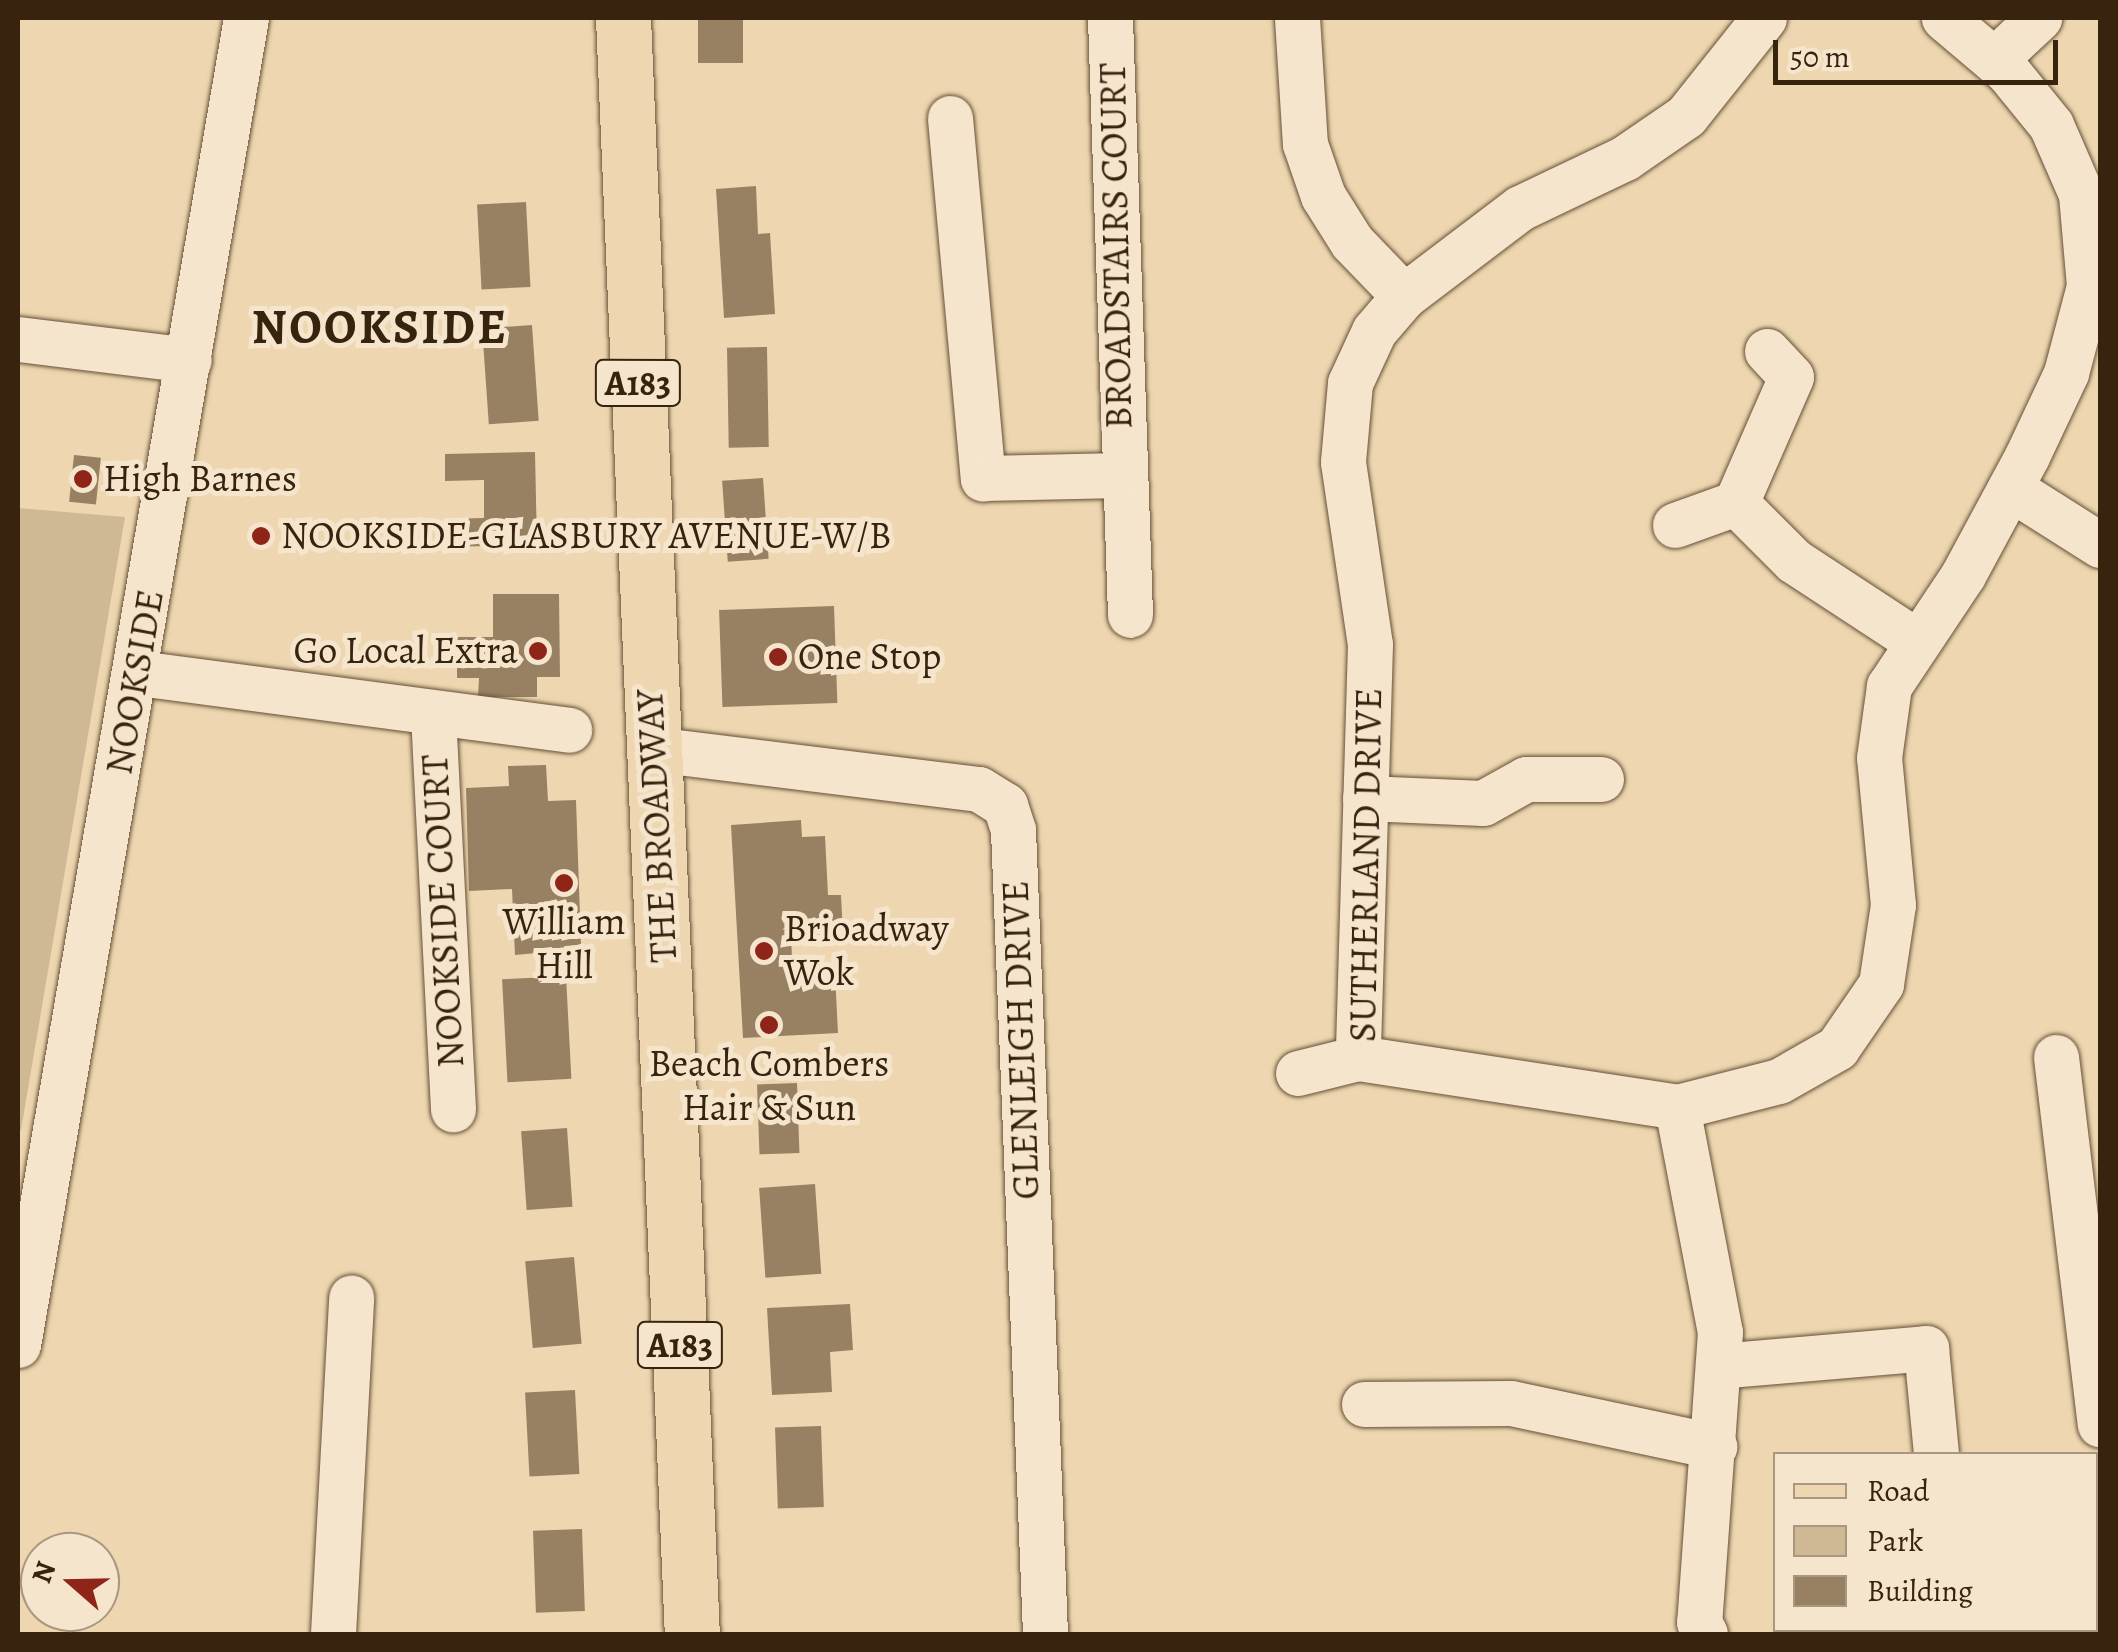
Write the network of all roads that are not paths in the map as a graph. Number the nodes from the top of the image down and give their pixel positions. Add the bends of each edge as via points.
1 (246, 18) edge
2 (623, 18) edge
3 (1110, 18) edge
4 (1297, 18) edge
5 (1764, 18) edge
6 (1944, 18) edge
7 (2039, 18) edge
8 (1994, 60) junction
9 (950, 118) dead end
10 (1404, 296) junction
11 (18, 339) edge
12 (1767, 351) dead end
13 (188, 360) junction
14 (1122, 475) junction
15 (2010, 488) junction
16 (1736, 503) junction
17 (1676, 525) dead end
18 (2100, 545) edge
19 (1130, 615) dead end
20 (1918, 642) junction
21 (138, 673) junction
22 (433, 714) junction
23 (570, 730) dead end
24 (653, 749) junction
25 (1601, 779) dead end
26 (1366, 798) junction
27 (2056, 1056) dead end
28 (1358, 1058) junction
29 (1298, 1073) dead end
30 (1677, 1107) junction
31 (453, 1108) dead end
32 (2090, 1255) edge
33 (24, 1256) edge
34 (351, 1298) dead end
35 (18, 1345) edge
36 (1718, 1366) junction
37 (1364, 1404) dead end
38 (2100, 1424) edge
39 (1714, 1446) junction
40 (1936, 1452) edge
41 (334, 1634) edge
42 (692, 1634) edge
43 (1045, 1634) edge
44 (1705, 1634) edge

1 - 13 street, NOOKSIDE
2 - 24 main road, THE BROADWAY / A183
3 - 14 street, BROADSTAIRS COURT
4 - 10 street via 1306,144 1323,196 1352,242
5 - 10 street, SUTHERLAND DRIVE via 1686,116 1626,158 1520,208
6 - 8 street, SUTHERLAND DRIVE
7 - 8 street
8 - 15 street, SUTHERLAND DRIVE via 2052,125 2080,194 2089,286 2066,373
9 - 14 street, BROADSTAIRS COURT via 983,478
10 - 26 street, SUTHERLAND DRIVE via 1374,331 1350,383 1345,442 1353,562 1370,644
11 - 13 street
12 - 16 street via 1791,377
13 - 21 street, NOOKSIDE
14 - 19 street, BROADSTAIRS COURT
15 - 18 street
15 - 20 street, SUTHERLAND DRIVE
16 - 17 street
16 - 20 street via 1794,561
20 - 30 street, SUTHERLAND DRIVE via 1889,686 1880,758 1893,905 1881,984 1837,1048 1778,1082
21 - 22 street
21 - 33 street, NOOKSIDE
22 - 23 street
22 - 31 street, NOOKSIDE COURT
24 - 42 main road, THE BROADWAY / A183
24 - 43 street, GLENLEIGH DRIVE via 979,789 1005,805 1014,850
25 - 26 street via 1526,779 1483,803
26 - 28 street, SUTHERLAND DRIVE
27 - 32 street
28 - 29 street
28 - 30 street, SUTHERLAND DRIVE
30 - 36 street via 1720,1332
32 - 38 street
33 - 35 street, NOOKSIDE
34 - 41 street
36 - 39 street
36 - 40 street via 1926,1348
37 - 39 street via 1511,1403
39 - 44 street via 1699,1622

